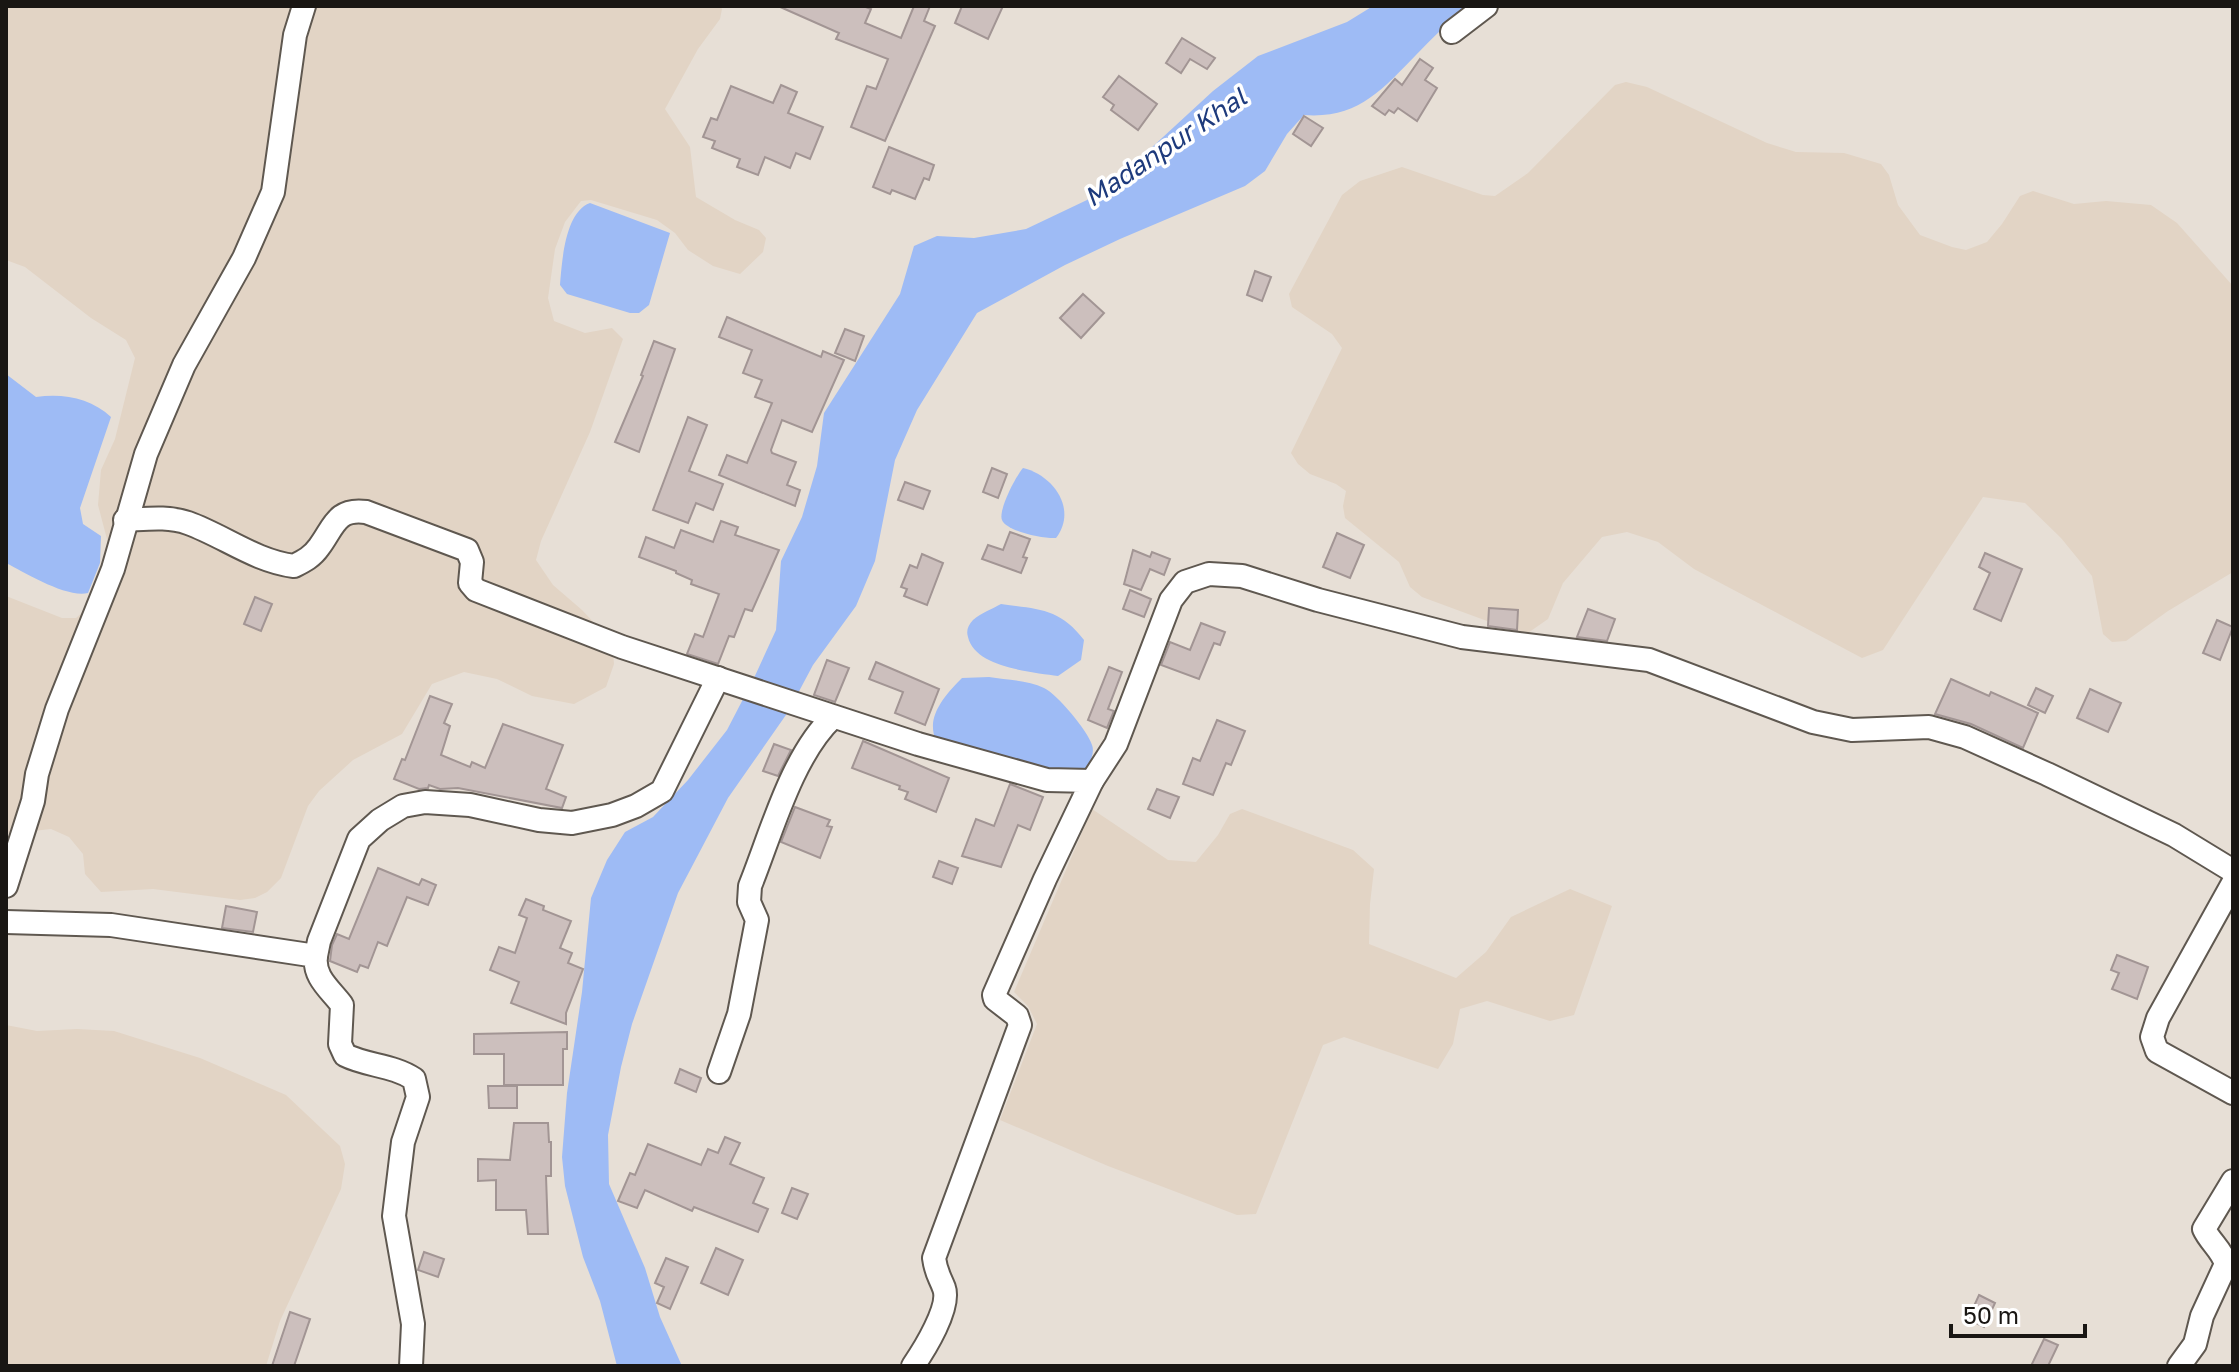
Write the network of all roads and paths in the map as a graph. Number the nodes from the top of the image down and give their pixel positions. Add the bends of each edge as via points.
1 (304, 6) edge
2 (1486, 6) edge
3 (1452, 32) dead end
4 (125, 520) junction
5 (718, 678) junction
6 (833, 717) junction
7 (1092, 781) junction
8 (2233, 871) edge
9 (2233, 883) edge
10 (6, 886) edge
11 (6, 922) edge
12 (316, 956) junction
13 (719, 1072) dead end
14 (2233, 1093) edge
15 (2233, 1181) edge
16 (411, 1366) edge
17 (913, 1366) edge
18 (2179, 1366) edge

1 - 4 street via 290,64 273,192 166,403
2 - 3 street
4 - 5 street via 188,523 260,557 294,566 310,558 345,513 366,512 467,550 470,583 476,590 609,643
4 - 10 street via 113,569 57,709
5 - 6 street
5 - 12 street via 662,791 636,806 572,823 425,802 403,806 380,820 359,839
6 - 7 street via 1047,780
6 - 13 street via 820,729 788,788 750,886 749,902 757,920 739,1014
7 - 8 street via 1116,744 1171,600 1185,582 1209,574 1242,576 1462,637 1649,660 1813,722 1852,730 1929,727 1965,737 2174,835
7 - 17 street via 994,995 1020,1025 934,1258 944,1305
9 - 14 street via 2152,1037 2157,1051
11 - 12 street via 111,925
12 - 16 street via 321,980 342,1005 340,1044 345,1055 414,1079 418,1097 403,1142 394,1216 413,1324
15 - 18 street via 2204,1229 2226,1264 2195,1344

